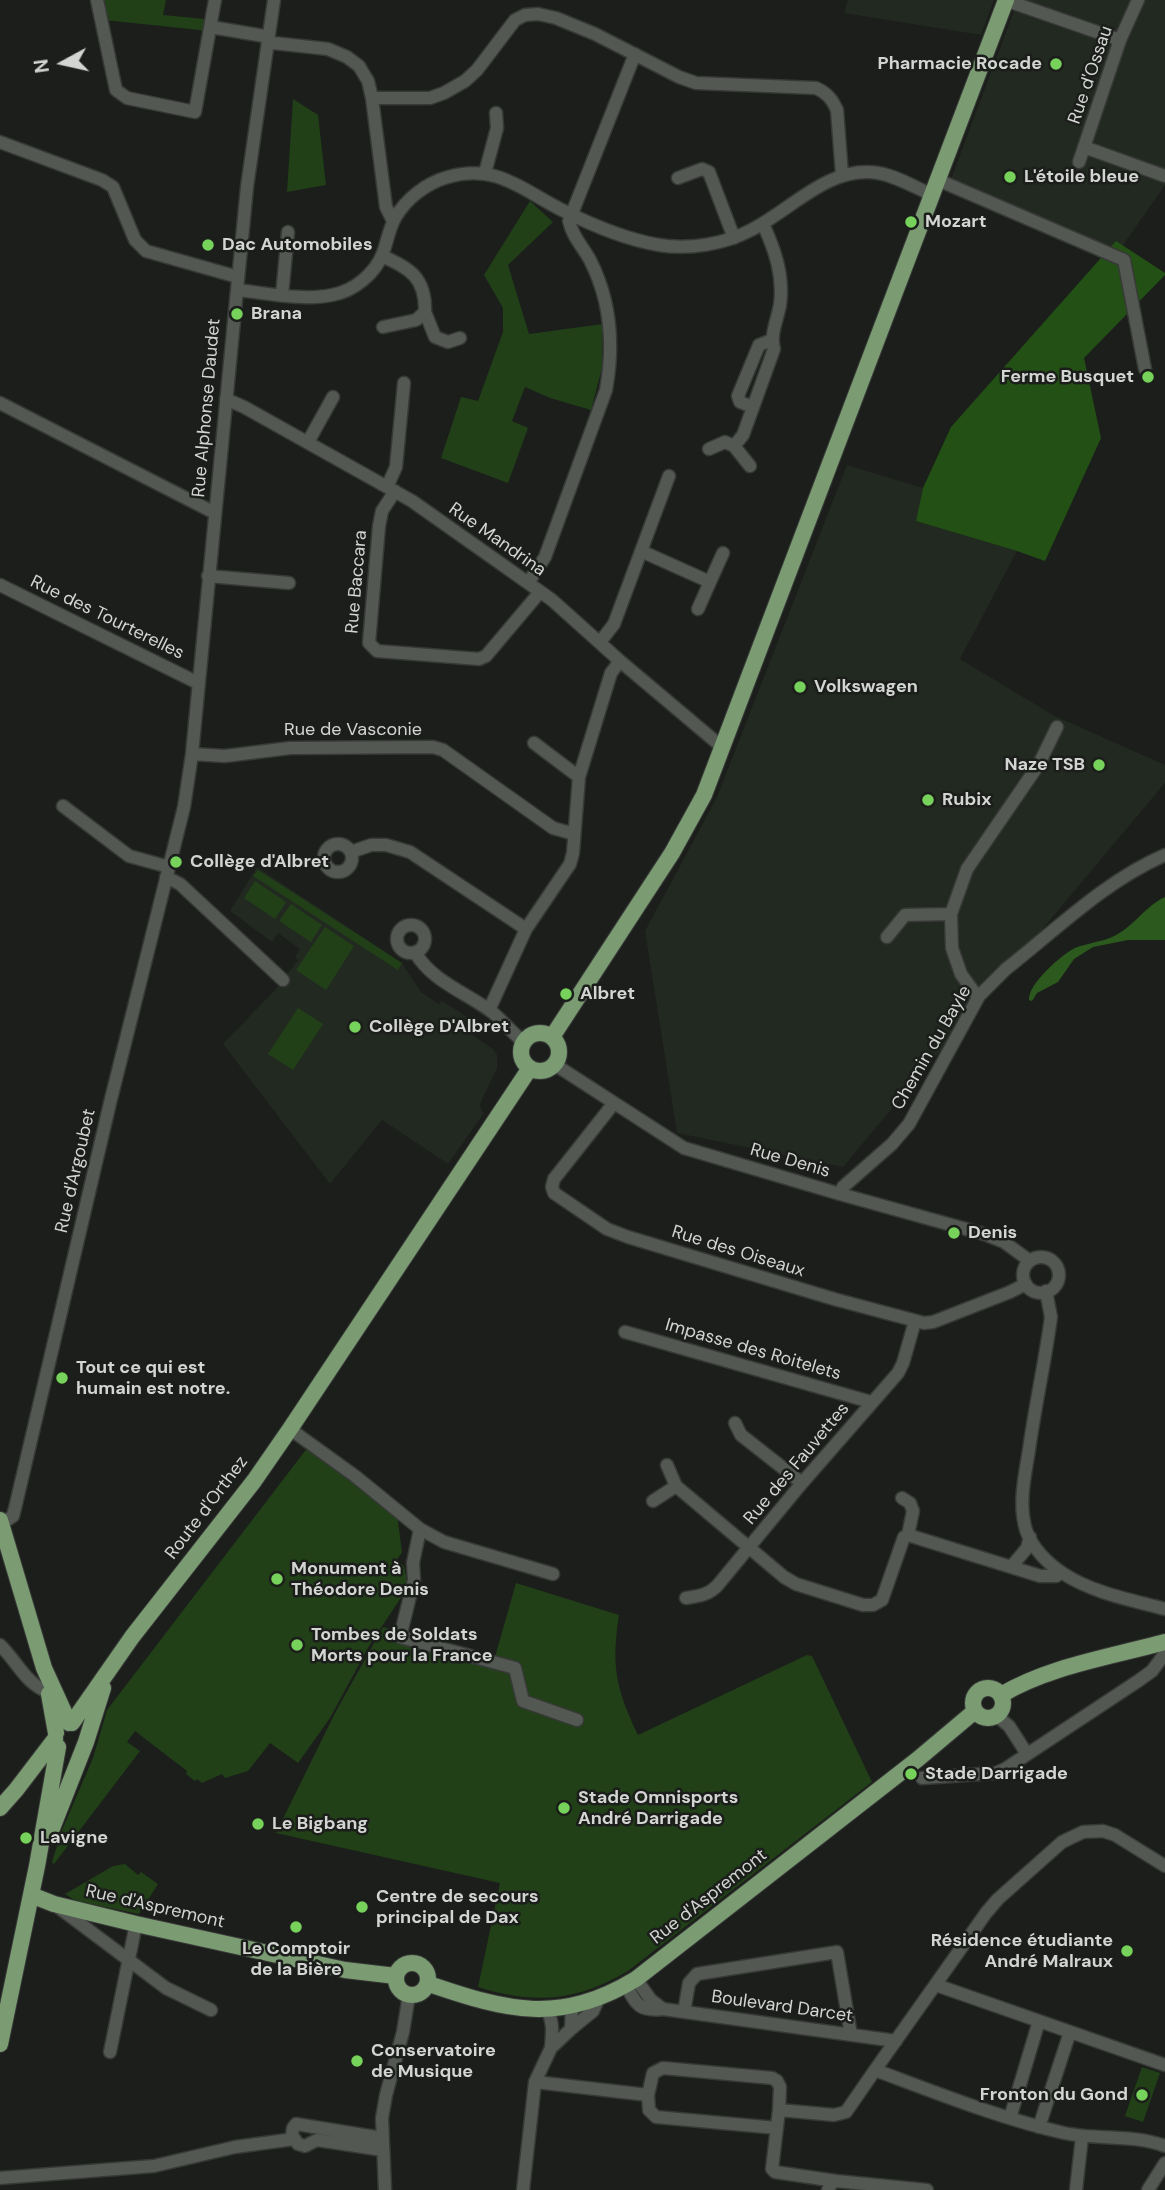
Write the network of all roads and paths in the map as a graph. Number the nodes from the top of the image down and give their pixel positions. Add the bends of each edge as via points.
1 (97, 0) edge
2 (215, 0) edge
3 (274, 0) edge
4 (1005, 0) edge
5 (1138, 0) edge
6 (211, 27) junction
7 (268, 39) junction
8 (1120, 40) junction
9 (635, 54) junction
10 (372, 98) junction
11 (496, 113) dead end
12 (0, 142) edge
13 (1084, 147) junction
14 (1079, 162) dead end
15 (485, 173) junction
16 (842, 175) junction
17 (1165, 176) edge
18 (678, 178) dead end
19 (935, 187) junction
20 (571, 215) junction
21 (393, 221) junction
22 (762, 224) junction
23 (288, 232) dead end
24 (734, 238) junction
25 (382, 256) junction
26 (237, 284) junction
27 (282, 295) junction
28 (425, 312) junction
29 (383, 327) dead end
30 (460, 338) dead end
31 (1145, 369) dead end
32 (404, 383) dead end
33 (333, 397) dead end
34 (226, 399) junction
35 (0, 403) edge
36 (308, 442) junction
37 (734, 446) junction
38 (709, 449) dead end
39 (750, 466) dead end
40 (669, 476) dead end
41 (391, 489) junction
42 (215, 513) junction
43 (641, 551) junction
44 (723, 553) dead end
45 (208, 576) junction
46 (710, 582) junction
47 (289, 583) dead end
48 (528, 583) junction
49 (0, 585) edge
50 (540, 592) junction
51 (698, 609) dead end
52 (600, 642) junction
53 (620, 661) junction
54 (198, 683) junction
55 (1057, 727) dead end
56 (534, 743) dead end
57 (722, 747) junction
58 (191, 754) junction
59 (579, 776) junction
60 (63, 806) dead end
61 (181, 820) joint
62 (574, 834) junction
63 (351, 852) dead end
64 (1165, 855) edge
65 (168, 872) junction
66 (950, 914) junction
67 (526, 929) junction
68 (887, 937) dead end
69 (415, 952) dead end
70 (283, 980) dead end
71 (979, 996) junction
72 (489, 1010) junction
73 (552, 1037) junction
74 (524, 1042) junction
75 (554, 1064) junction
76 (530, 1068) junction
77 (614, 1103) junction
78 (840, 1194) junction
79 (1030, 1261) junction
80 (1026, 1284) junction
81 (1046, 1292) junction
82 (915, 1321) junction
83 (625, 1332) dead end
84 (871, 1402) junction
85 (735, 1423) dead end
86 (290, 1429) junction
87 (667, 1465) dead end
88 (802, 1483) junction
89 (676, 1486) junction
90 (902, 1498) dead end
91 (653, 1501) dead end
92 (1, 1522) edge
93 (420, 1529) junction
94 (908, 1535) junction
95 (1030, 1536) junction
96 (750, 1547) junction
97 (1011, 1567) junction
98 (1061, 1573) junction
99 (553, 1574) dead end
100 (686, 1598) dead end
101 (1165, 1609) edge
102 (0, 1645) edge
103 (1164, 1649) edge
104 (44, 1668) junction
105 (49, 1692) junction
106 (1002, 1695) junction
107 (975, 1711) junction
108 (997, 1716) junction
109 (577, 1720) dead end
110 (69, 1738) junction
111 (1027, 1754) junction
112 (55, 1765) junction
113 (922, 1779) dead end
114 (16, 1790) junction
115 (49, 1797) junction
116 (0, 1808) edge
117 (37, 1866) junction
118 (1165, 1866) edge
119 (31, 1895) junction
120 (54, 1904) junction
121 (136, 1924) junction
122 (129, 1959) junction
123 (396, 1976) junction
124 (631, 1982) junction
125 (429, 1984) junction
126 (936, 1985) junction
127 (410, 1995) junction
128 (598, 2000) junction
129 (572, 2007) junction
130 (211, 2010) dead end
131 (547, 2010) junction
132 (684, 2012) junction
133 (1039, 2021) junction
134 (571, 2029) junction
135 (1070, 2032) junction
136 (851, 2035) junction
137 (896, 2040) junction
138 (0, 2044) edge
139 (551, 2048) junction
140 (110, 2052) dead end
141 (1165, 2064) edge
142 (875, 2070) junction
143 (536, 2082) junction
144 (648, 2095) junction
145 (779, 2110) junction
146 (1010, 2118) junction
147 (1039, 2127) junction
148 (777, 2128) junction
149 (1082, 2137) junction
150 (383, 2144) junction
151 (1165, 2146) edge
152 (1165, 2163) edge
153 (0, 2178) edge
154 (832, 2185) edge
155 (386, 2190) edge
156 (523, 2190) edge
157 (927, 2190) edge
158 (1076, 2190) edge
159 (1148, 2190) edge

1 - 6 street via 116,90 127,98 195,112
2 - 6 street
3 - 7 street, Rue Alphonse Daudet
4 - 8 street
4 - 19 main road
5 - 8 street, Rue d'Ossau
6 - 7 street
7 - 10 street via 347,57 359,66
7 - 26 street, Rue Alphonse Daudet
8 - 13 street, Rue d'Ossau
9 - 10 street via 556,18 525,15 515,20 466,81 444,93 430,98
9 - 16 street via 696,83 826,92 837,110
9 - 20 street
10 - 21 street via 386,208
11 - 15 street via 497,128
12 - 26 street via 102,180 113,187 135,240 146,251
13 - 14 street, Rue d'Ossau
13 - 17 street
15 - 20 street via 508,178
15 - 21 street via 464,173 430,183
16 - 19 street via 879,173
16 - 22 street
18 - 24 street via 702,169 709,172
19 - 31 street via 1124,260
19 - 57 main road
20 - 24 street via 660,246 686,247
20 - 48 street via 572,232 603,290 610,368 545,557
21 - 25 street
22 - 24 street
22 - 37 street via 779,275 775,349 743,435
23 - 27 street
25 - 27 street via 372,271 346,290 331,295
25 - 28 street via 417,277
26 - 27 street
26 - 34 street, Rue Alphonse Daudet
28 - 29 street via 416,320
28 - 30 street via 435,337 448,342
32 - 41 street
33 - 36 street
34 - 36 street, Rue Mandrina
34 - 42 street, Rue Alphonse Daudet
35 - 42 street
36 - 41 street, Rue Mandrina
37 - 38 street via 725,442
37 - 39 street
40 - 43 street
41 - 48 street, Rue Mandrina
41 - 50 street, Rue Baccara via 379,526 372,648 479,659
42 - 45 street, Rue Alphonse Daudet
43 - 46 street
43 - 52 street via 614,624
44 - 46 street
45 - 47 street
45 - 54 street, Rue Alphonse Daudet
46 - 51 street
48 - 50 street, Rue Mandrina
49 - 54 street, Rue des Tourterelles
50 - 52 street, Rue Mandrina
52 - 53 street, Rue Mandrina
53 - 57 street, Rue Mandrina
53 - 59 street via 611,673
54 - 58 street, Rue Alphonse Daudet
55 - 66 street via 1039,764 967,869
56 - 59 street
57 - 73 main road via 692,819
58 - 61 street, Rue Alphonse Daudet
58 - 62 street, Rue de Vasconie via 433,747 553,828
59 - 62 street
60 - 65 street via 129,856
61 - 65 street, Rue d'Argoubet
62 - 67 street via 570,864
63 - 67 street via 386,845 410,852
64 - 71 street, Chemin du Bayle via 1106,889
65 - 70 street
65 - 92 street, Rue d'Argoubet via 13,1516
66 - 68 street via 905,915
66 - 71 street via 952,948 961,974
67 - 72 street
69 - 72 street via 430,971
71 - 78 street, Chemin du Bayle via 909,1124
72 - 74 street
73 - 74 main road via 537,1033
73 - 75 main road via 559,1050
74 - 76 main road via 522,1056
75 - 76 main road via 543,1070
75 - 77 street, Rue Denis
76 - 86 main road, Route d'Orthez
77 - 78 street, Rue Denis via 684,1148
77 - 82 street, Rue des Oiseaux via 554,1179 554,1193 607,1229 628,1237
78 - 79 street, Rue Denis via 984,1234
79 - 80 street via 1024,1269
79 - 81 street via 1049,1259 1058,1269 1057,1283
80 - 81 street
80 - 82 street, Rue des Oiseaux via 933,1322
81 - 95 street via 1051,1317 1023,1493
82 - 84 street, Rue des Fauvettes via 898,1373
83 - 84 street, Impasse des Roitelets
84 - 88 street, Rue des Fauvettes
85 - 88 street via 741,1435
86 - 93 street
86 - 110 main road, Route d'Orthez via 132,1637
87 - 89 street
88 - 96 street, Rue des Fauvettes
89 - 91 street
89 - 96 street
90 - 94 street, Rue des Fauvettes via 913,1511
92 - 104 main road
93 - 99 street via 444,1542
93 - 109 street via 400,1637 515,1668 523,1701
94 - 96 street, Rue des Fauvettes via 882,1600 873,1605 796,1584
94 - 97 street
95 - 97 street via 1027,1548
95 - 98 street
96 - 100 street via 710,1592
97 - 98 street via 1040,1576
98 - 101 street via 1095,1589
102 - 105 street via 30,1682
103 - 106 main road via 1053,1672
103 - 111 street via 1152,1671
104 - 105 main road
104 - 110 main road
105 - 110 main road
106 - 107 main road via 982,1689 973,1702
106 - 108 main road
107 - 108 main road via 989,1718
107 - 124 main road, Rue d'Aspremont
108 - 111 street
110 - 112 main road
110 - 114 main road
110 - 117 main road
111 - 113 street via 996,1773
112 - 114 main road
112 - 115 main road
114 - 115 main road
114 - 116 main road
115 - 117 main road
117 - 119 main road
118 - 126 street via 1102,1831 1083,1832 1062,1842 998,1899
119 - 120 main road, Rue d'Aspremont
119 - 138 main road
120 - 121 main road, Rue d'Aspremont
120 - 122 street
121 - 122 street
121 - 123 main road, Rue d'Aspremont
122 - 130 street via 166,1988
122 - 140 street
123 - 125 main road via 404,1965 417,1963 426,1970
123 - 127 main road via 401,1991
124 - 128 main road, Rue d'Aspremont
124 - 132 street, Boulevard Darcet via 633,2000 642,2008
125 - 127 main road via 421,1993
125 - 131 main road, Rue d'Aspremont via 494,2003
126 - 133 street
126 - 137 street
127 - 150 street via 386,2095
128 - 129 main road, Rue d'Aspremont
128 - 134 street via 593,2011
129 - 131 main road, Rue d'Aspremont
129 - 134 street
131 - 139 street via 553,2028
132 - 136 street, Boulevard Darcet
132 - 136 street via 689,1983 697,1974 837,1952
133 - 135 street
133 - 146 street
134 - 139 street
135 - 141 street
135 - 147 street
136 - 137 street, Boulevard Darcet
137 - 142 street
139 - 143 street
142 - 145 street via 846,2112
142 - 146 street
143 - 144 street
143 - 156 street
144 - 145 street via 653,2073 663,2068 772,2078 780,2087
144 - 148 street via 649,2110 656,2117
145 - 148 street
146 - 147 street
147 - 149 street
148 - 154 street via 772,2169
149 - 151 street
149 - 158 street
150 - 153 street via 296,2124 294,2139 154,2166
150 - 155 street
152 - 159 street
154 - 157 street

